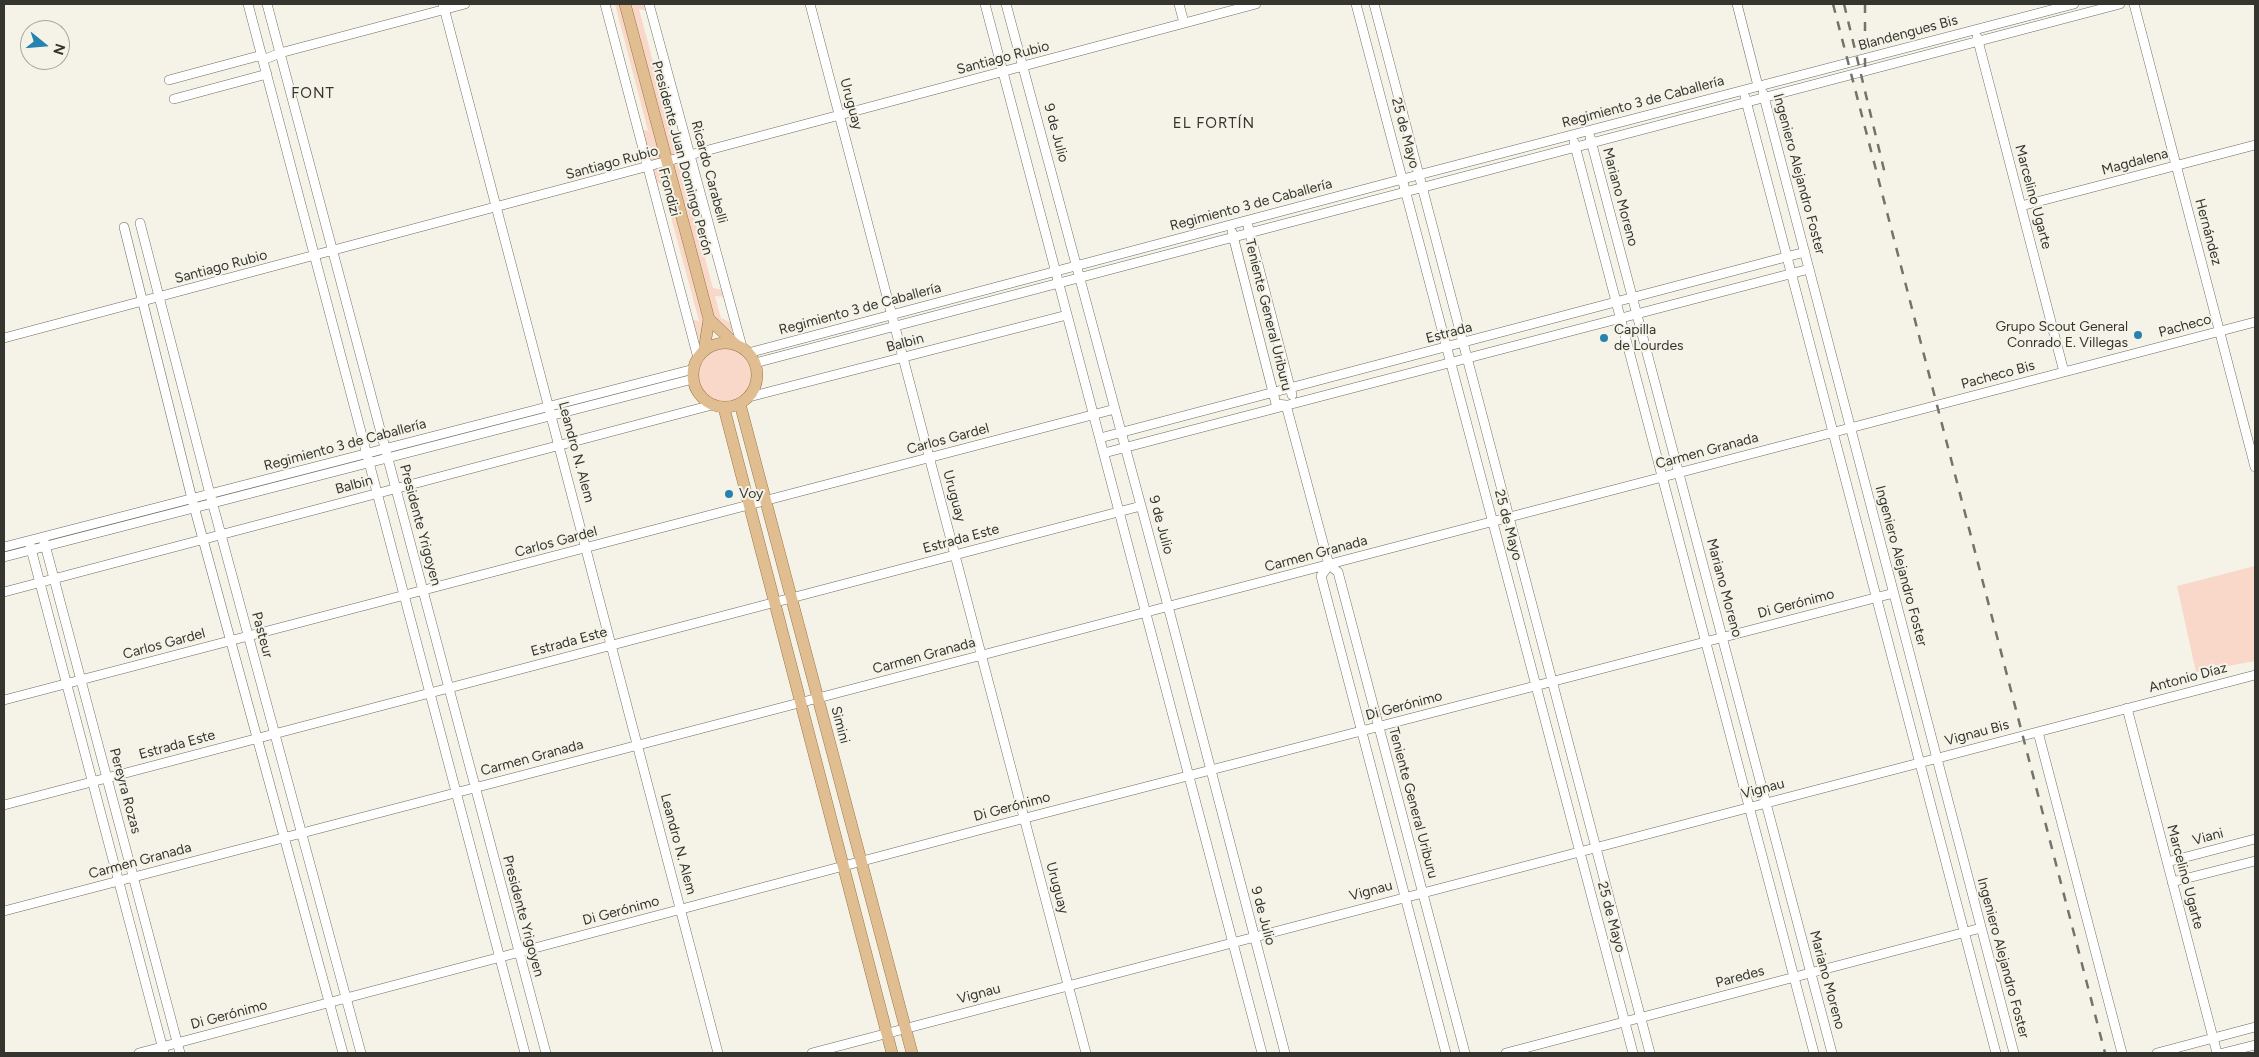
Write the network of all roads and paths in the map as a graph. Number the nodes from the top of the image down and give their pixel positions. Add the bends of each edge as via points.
1 (248, 4) edge
2 (267, 4) edge
3 (465, 4) edge
4 (604, 4) edge
5 (626, 4) edge
6 (649, 4) edge
7 (810, 4) edge
8 (985, 4) edge
9 (1006, 4) edge
10 (1179, 4) edge
11 (1256, 4) edge
12 (1356, 4) edge
13 (1374, 4) edge
14 (1737, 4) edge
15 (2074, 4) edge
16 (2120, 4) edge
17 (2134, 4) edge
18 (443, 7) edge
19 (1184, 23) junction
20 (1975, 30) junction
21 (1978, 41) junction
22 (280, 53) junction
23 (262, 58) junction
24 (1023, 67) junction
25 (1003, 72) junction
26 (267, 74) junction
27 (169, 80) dead end
28 (1760, 85) junction
29 (1743, 90) junction
30 (1764, 96) junction
31 (174, 99) dead end
32 (1746, 101) junction
33 (840, 116) junction
34 (1588, 130) junction
35 (1572, 134) junction
36 (1592, 142) junction
37 (2255, 145) edge
38 (1576, 146) junction
39 (690, 156) junction
40 (667, 162) junction
41 (2177, 165) junction
42 (648, 167) junction
43 (1418, 174) junction
44 (1402, 178) junction
45 (1422, 186) junction
46 (1406, 190) junction
47 (2021, 206) junction
48 (497, 208) junction
49 (1246, 220) junction
50 (140, 222) dead end
51 (1230, 224) junction
52 (124, 227) dead end
53 (1249, 232) junction
54 (1233, 236) junction
55 (333, 252) junction
56 (1805, 252) junction
57 (315, 256) junction
58 (1787, 257) junction
59 (1077, 265) junction
60 (1809, 269) junction
61 (1056, 271) junction
62 (1791, 273) junction
63 (1080, 276) junction
64 (1059, 282) junction
65 (160, 298) junction
66 (1633, 298) junction
67 (143, 302) junction
68 (1617, 302) junction
69 (1637, 313) junction
70 (1067, 314) junction
71 (892, 315) junction
72 (1621, 318) junction
73 (709, 319) junction
74 (2255, 322) edge
75 (895, 326) junction
76 (2220, 331) junction
77 (4, 338) edge
78 (1463, 344) junction
79 (1447, 348) junction
80 (743, 349) junction
81 (903, 358) junction
82 (1467, 358) junction
83 (1451, 362) junction
84 (755, 363) junction
85 (697, 364) junction
86 (2064, 372) junction
87 (1291, 390) junction
88 (1274, 394) junction
89 (745, 401) junction
90 (712, 405) junction
91 (1286, 405) junction
92 (550, 406) junction
93 (724, 408) junction
94 (1115, 409) junction
95 (1094, 415) junction
96 (552, 416) junction
97 (1851, 428) junction
98 (1122, 433) junction
99 (1833, 433) junction
100 (1100, 438) junction
101 (560, 445) junction
102 (1126, 447) junction
103 (385, 449) junction
104 (1104, 453) junction
105 (367, 454) junction
106 (929, 458) junction
107 (388, 459) junction
108 (370, 464) junction
109 (2255, 467) edge
110 (1679, 473) junction
111 (1663, 477) junction
112 (396, 489) junction
113 (210, 494) junction
114 (377, 494) junction
115 (192, 499) junction
116 (766, 501) junction
117 (213, 505) junction
118 (749, 505) junction
119 (1141, 506) junction
120 (195, 509) junction
121 (1120, 512) junction
122 (1509, 517) junction
123 (1493, 522) junction
124 (221, 535) junction
125 (43, 536) junction
126 (203, 540) junction
127 (30, 545) junction
128 (46, 546) junction
129 (4, 547) edge
130 (587, 548) junction
131 (955, 555) junction
132 (4, 557) edge
133 (1328, 564) junction
134 (55, 579) junction
135 (40, 583) junction
136 (423, 591) junction
137 (4, 592) edge
138 (1894, 593) junction
139 (404, 596) junction
140 (1876, 597) junction
141 (791, 598) junction
142 (774, 602) junction
143 (1168, 606) junction
144 (1146, 612) junction
145 (248, 636) junction
146 (1722, 637) junction
147 (231, 641) junction
148 (1706, 642) junction
149 (612, 645) junction
150 (981, 655) junction
151 (2255, 675) edge
152 (82, 680) junction
153 (1552, 682) junction
154 (67, 684) junction
155 (1536, 686) junction
156 (449, 688) junction
157 (430, 693) junction
158 (818, 698) junction
159 (4, 700) edge
160 (801, 702) junction
161 (2127, 708) junction
162 (1379, 726) junction
163 (1362, 731) junction
164 (2038, 732) junction
165 (275, 734) junction
166 (257, 739) junction
167 (638, 745) junction
168 (1937, 758) junction
169 (1920, 762) junction
170 (1211, 770) junction
171 (1189, 776) junction
172 (108, 778) junction
173 (93, 782) junction
174 (475, 788) junction
175 (456, 792) junction
176 (1766, 802) junction
177 (4, 806) edge
178 (1749, 807) junction
179 (1024, 818) junction
180 (301, 833) junction
181 (284, 837) junction
182 (2255, 839) edge
183 (1595, 847) junction
184 (1580, 851) junction
185 (2255, 861) edge
186 (861, 862) junction
187 (2167, 862) junction
188 (843, 866) junction
189 (134, 877) junction
190 (119, 881) junction
191 (2172, 882) junction
192 (1422, 892) junction
193 (1405, 897) junction
194 (681, 909) junction
195 (4, 911) edge
196 (1981, 928) junction
197 (1964, 933) junction
198 (1254, 936) junction
199 (1232, 942) junction
200 (519, 952) junction
201 (500, 958) junction
202 (1811, 973) junction
203 (1794, 977) junction
204 (1068, 984) junction
205 (346, 998) junction
206 (329, 1003) junction
207 (1640, 1018) junction
208 (1625, 1022) junction
209 (2255, 1027) edge
210 (905, 1028) junction
211 (887, 1033) junction
212 (2213, 1038) junction
213 (178, 1043) junction
214 (2255, 1045) edge
215 (163, 1050) edge
216 (139, 1053) edge
217 (180, 1053) edge
218 (343, 1053) edge
219 (361, 1053) edge
220 (525, 1053) edge
221 (546, 1053) edge
222 (718, 1053) edge
223 (812, 1053) edge
224 (892, 1053) edge
225 (912, 1053) edge
226 (1086, 1053) edge
227 (1262, 1053) edge
228 (1285, 1053) edge
229 (1446, 1053) edge
230 (1465, 1053) edge
231 (1506, 1053) edge
232 (1633, 1053) edge
233 (1650, 1053) edge
234 (1814, 1053) edge
235 (1832, 1053) edge
236 (1996, 1053) edge
237 (2014, 1053) edge
238 (2122, 1053) edge
239 (2156, 1053) edge
240 (2217, 1053) edge
241 (2223, 1053) edge

1 - 23 street
2 - 22 street, Presidente Yrigoyen
3 - 18 street
4 - 42 street, Frondizi
5 - 40 main road, Presidente Juan Domingo Perón
6 - 39 street, Ricardo Carabelli
7 - 33 street, Uruguay
8 - 25 street
9 - 24 street, 9 de Julio
10 - 19 street
11 - 19 street, Santiago Rubio
12 - 44 street, 25 de Mayo
13 - 43 street, 25 de Mayo
14 - 28 street, Ingeniero Alejandro Foster
15 - 20 street, Blandengues Bis
16 - 21 street, Blandengues Bis
17 - 41 street, Hernández
18 - 22 street
18 - 48 street, Leandro N. Alem
19 - 24 street, Santiago Rubio
20 - 21 street, Marcelino Ugarte
20 - 28 street, Blandengues Bis
21 - 30 street, Blandengues Bis
21 - 47 street, Marcelino Ugarte
22 - 23 street
22 - 55 street, Presidente Yrigoyen
23 - 26 street
23 - 27 street
24 - 25 street, Santiago Rubio
24 - 59 street, 9 de Julio
25 - 33 street, Santiago Rubio
25 - 61 street
26 - 31 street
26 - 57 street
28 - 29 street, Regimiento 3 de Caballería
28 - 30 street, Ingeniero Alejandro Foster
29 - 32 street
29 - 34 street, Regimiento 3 de Caballería
30 - 32 street, Regimiento 3 de Caballería
30 - 56 street, Ingeniero Alejandro Foster
32 - 36 street, Regimiento 3 de Caballería
32 - 58 street
33 - 39 street, Santiago Rubio
33 - 71 street, Uruguay
34 - 35 street, Regimiento 3 de Caballería
34 - 36 street, Mariano Moreno
35 - 38 street
35 - 43 street, Regimiento 3 de Caballería
36 - 38 street, Regimiento 3 de Caballería
36 - 66 street, Mariano Moreno
37 - 41 street, Magdalena
38 - 45 street, Regimiento 3 de Caballería
38 - 68 street
39 - 40 street, Santiago Rubio
39 - 80 street, Ricardo Carabelli
40 - 42 street, Santiago Rubio
40 - 73 main road, Presidente Juan Domingo Perón
41 - 47 street, Magdalena
41 - 76 street, Hernández
42 - 48 street, Santiago Rubio
42 - 85 street, Frondizi
43 - 44 street, Regimiento 3 de Caballería
43 - 45 street, 25 de Mayo
44 - 46 street, 25 de Mayo
44 - 49 street, Regimiento 3 de Caballería
45 - 46 street, Regimiento 3 de Caballería
45 - 78 street, 25 de Mayo
46 - 53 street, Regimiento 3 de Caballería
46 - 79 street, 25 de Mayo
47 - 86 street, Marcelino Ugarte
48 - 55 street, Santiago Rubio
48 - 92 street, Leandro N. Alem
49 - 51 street, Regimiento 3 de Caballería
49 - 53 street, Teniente General Uriburu
50 - 65 street, Pasteur
51 - 54 street, Teniente General Uriburu
51 - 59 street, Regimiento 3 de Caballería
52 - 67 street
53 - 54 street, Regimiento 3 de Caballería
53 - 87 street, Teniente General Uriburu
54 - 63 street, Regimiento 3 de Caballería
54 - 88 street, Teniente General Uriburu
55 - 57 street, Santiago Rubio
55 - 103 street, Presidente Yrigoyen
56 - 58 street, Estrada
56 - 60 street, Ingeniero Alejandro Foster
57 - 65 street, Santiago Rubio
57 - 105 street
58 - 62 street
58 - 66 street, Estrada
59 - 61 street, Regimiento 3 de Caballería
59 - 63 street, 9 de Julio
60 - 62 street, Estrada
60 - 97 street, Ingeniero Alejandro Foster
61 - 64 street
61 - 71 street, Regimiento 3 de Caballería
62 - 69 street, Estrada
62 - 99 street
63 - 64 street, Regimiento 3 de Caballería
63 - 94 street, 9 de Julio
64 - 70 street
64 - 75 street, Regimiento 3 de Caballería
65 - 67 street, Santiago Rubio
65 - 113 street, Pasteur
66 - 68 street, Estrada
66 - 69 street, Mariano Moreno
67 - 77 street, Santiago Rubio
67 - 115 street
68 - 72 street
68 - 78 street, Estrada
69 - 72 street, Estrada
69 - 110 street, Mariano Moreno
70 - 81 street, Balbin
70 - 95 street
71 - 75 street, Uruguay
71 - 80 street, Regimiento 3 de Caballería
72 - 82 street, Estrada
72 - 111 street
73 - 80 main road
73 - 85 main road, Presidente Juan Domingo Perón
74 - 76 street, Pacheco
75 - 81 street, Uruguay
75 - 84 street, Regimiento 3 de Caballería
76 - 86 street, Pacheco
76 - 109 street, Hernández
78 - 79 street, Estrada
78 - 82 street, 25 de Mayo
79 - 83 street, 25 de Mayo
79 - 87 street, Estrada
80 - 84 main road
80 - 85 main road via 724,343 715,345
81 - 89 street, Balbin
81 - 106 street, Uruguay
82 - 83 street, Estrada
82 - 122 street, 25 de Mayo
83 - 91 street, Estrada
83 - 123 street, 25 de Mayo
84 - 89 main road via 757,381
85 - 90 main road via 696,390
85 - 92 street, Regimiento 3 de Caballería
85 - 96 street, Regimiento 3 de Caballería
86 - 97 street, Pacheco Bis
87 - 88 street, Estrada
87 - 91 street, Teniente General Uriburu via 1293,398
88 - 91 street, Teniente General Uriburu via 1276,404
88 - 98 street, Estrada
89 - 93 main road
89 - 116 main road, Simini
90 - 93 main road
90 - 101 street, Balbin
91 - 102 street, Estrada
91 - 133 street, Teniente General Uriburu
92 - 96 street, Leandro N. Alem
92 - 103 street, Regimiento 3 de Caballería
93 - 118 main road
94 - 95 street, Carlos Gardel
94 - 98 street, 9 de Julio
95 - 100 street
95 - 106 street, Carlos Gardel
96 - 101 street, Leandro N. Alem
96 - 107 street, Regimiento 3 de Caballería
97 - 99 street, Carmen Granada
97 - 138 street, Ingeniero Alejandro Foster
98 - 100 street, Estrada
98 - 102 street, 9 de Julio
99 - 110 street, Carmen Granada
99 - 140 street
100 - 104 street
101 - 112 street, Balbin
101 - 130 street, Leandro N. Alem
102 - 104 street, Estrada
102 - 119 street, 9 de Julio
103 - 105 street, Regimiento 3 de Caballería
103 - 107 street, Presidente Yrigoyen
104 - 121 street
105 - 108 street
105 - 113 street, Regimiento 3 de Caballería
106 - 116 street, Carlos Gardel
106 - 131 street, Uruguay
107 - 108 street, Regimiento 3 de Caballería
107 - 112 street, Presidente Yrigoyen
108 - 114 street
108 - 117 street, Regimiento 3 de Caballería
110 - 111 street, Carmen Granada
110 - 146 street, Mariano Moreno
111 - 122 street, Carmen Granada
111 - 148 street
112 - 114 street, Balbin
112 - 136 street, Presidente Yrigoyen
113 - 115 street, Regimiento 3 de Caballería
113 - 117 street, Pasteur
114 - 124 street, Balbin
114 - 139 street
115 - 120 street
115 - 125 street, Regimiento 3 de Caballería
116 - 118 street, Carlos Gardel
116 - 141 main road, Simini
117 - 120 street, Regimiento 3 de Caballería
117 - 124 street, Pasteur
118 - 130 street, Carlos Gardel
118 - 142 main road
119 - 121 street, Estrada Este
119 - 143 street, 9 de Julio
120 - 126 street
120 - 128 street, Regimiento 3 de Caballería
121 - 131 street, Estrada Este
121 - 144 street
122 - 123 street, Carmen Granada
122 - 153 street, 25 de Mayo
123 - 133 street, Carmen Granada
123 - 155 street, 25 de Mayo
124 - 126 street, Balbin
124 - 145 street, Pasteur
125 - 127 street, Regimiento 3 de Caballería
125 - 128 street, Pereyra Rozas
126 - 134 street, Balbin
126 - 147 street
127 - 128 street, Regimiento 3 de Caballería
127 - 129 street, Regimiento 3 de Caballería
127 - 132 street, Regimiento 3 de Caballería
127 - 135 street, Pereyra Rozas
128 - 134 street, Pereyra Rozas
130 - 136 street, Carlos Gardel
130 - 149 street, Leandro N. Alem
131 - 141 street, Estrada Este
131 - 150 street, Uruguay
133 - 143 street, Carmen Granada
133 - 162 street, Teniente General Uriburu via 1338,572
133 - 163 street, Teniente General Uriburu via 1321,576
134 - 135 street, Balbin
134 - 152 street, Pereyra Rozas
135 - 137 street, Balbin
135 - 154 street, Pereyra Rozas
136 - 139 street, Carlos Gardel
136 - 156 street, Presidente Yrigoyen
138 - 140 street, Di Gerónimo
138 - 168 street, Ingeniero Alejandro Foster
139 - 145 street, Carlos Gardel
139 - 157 street
140 - 146 street, Di Gerónimo
140 - 169 street
141 - 142 street, Estrada Este
141 - 158 main road, Simini
142 - 149 street, Estrada Este
142 - 160 main road
143 - 144 street, Carmen Granada
143 - 170 street, 9 de Julio
144 - 150 street, Carmen Granada
144 - 171 street
145 - 147 street, Carlos Gardel
145 - 165 street, Pasteur
146 - 148 street, Di Gerónimo
146 - 176 street, Mariano Moreno
147 - 152 street, Carlos Gardel
147 - 166 street
148 - 153 street, Di Gerónimo
148 - 178 street
149 - 156 street, Estrada Este
149 - 167 street, Leandro N. Alem
150 - 158 street, Carmen Granada
150 - 179 street, Uruguay
151 - 161 street, Antonio Díaz
152 - 154 street, Carlos Gardel
152 - 172 street, Pereyra Rozas
153 - 155 street, Di Gerónimo
153 - 183 street, 25 de Mayo
154 - 159 street, Carlos Gardel
154 - 173 street, Pereyra Rozas
155 - 162 street, Di Gerónimo
155 - 184 street, 25 de Mayo
156 - 157 street, Estrada Este
156 - 174 street, Presidente Yrigoyen
157 - 165 street, Estrada Este
157 - 175 street
158 - 160 street, Carmen Granada
158 - 186 main road, Simini
160 - 167 street, Carmen Granada
160 - 188 main road
161 - 164 street, Antonio Díaz
161 - 187 street, Marcelino Ugarte
162 - 163 street, Di Gerónimo
162 - 192 street, Teniente General Uriburu
163 - 170 street, Di Gerónimo
163 - 193 street, Teniente General Uriburu
164 - 168 street, Vignau Bis
164 - 238 street
165 - 166 street, Estrada Este
165 - 180 street, Pasteur
166 - 172 street, Estrada Este
166 - 181 street
167 - 174 street, Carmen Granada
167 - 194 street, Leandro N. Alem
168 - 169 street, Vignau
168 - 196 street, Ingeniero Alejandro Foster
169 - 176 street, Vignau
169 - 197 street
170 - 171 street, Di Gerónimo
170 - 198 street, 9 de Julio
171 - 179 street, Di Gerónimo
171 - 199 street
172 - 173 street, Estrada Este
172 - 189 street, Pereyra Rozas
173 - 177 street, Estrada Este
173 - 190 street, Pereyra Rozas
174 - 175 street, Carmen Granada
174 - 200 street, Presidente Yrigoyen
175 - 180 street, Carmen Granada
175 - 201 street
176 - 178 street, Vignau
176 - 202 street, Mariano Moreno
178 - 183 street, Vignau
178 - 203 street
179 - 186 street, Di Gerónimo
179 - 204 street, Uruguay
180 - 181 street, Carmen Granada
180 - 205 street, Pasteur
181 - 189 street, Carmen Granada
181 - 206 street
182 - 187 street, Viani
183 - 184 street, Vignau
183 - 207 street, 25 de Mayo
184 - 192 street, Vignau
184 - 208 street, 25 de Mayo
185 - 191 street
186 - 188 street, Di Gerónimo
186 - 210 main road, Simini
187 - 191 street, Marcelino Ugarte
188 - 194 street, Di Gerónimo
188 - 211 main road
189 - 190 street, Carmen Granada
189 - 213 street, Pereyra Rozas
190 - 195 street, Carmen Granada
190 - 215 street, Pereyra Rozas
191 - 212 street, Marcelino Ugarte
192 - 193 street, Vignau
192 - 230 street, Teniente General Uriburu
193 - 198 street, Vignau
193 - 229 street, Teniente General Uriburu
194 - 200 street, Di Gerónimo
194 - 222 street, Leandro N. Alem
196 - 197 street, Paredes
196 - 237 street, Ingeniero Alejandro Foster
197 - 202 street, Paredes
197 - 236 street
198 - 199 street, Vignau
198 - 228 street, 9 de Julio
199 - 204 street, Vignau
199 - 227 street
200 - 201 street, Di Gerónimo
200 - 221 street, Presidente Yrigoyen
201 - 205 street, Di Gerónimo
201 - 220 street
202 - 203 street, Paredes
202 - 235 street, Mariano Moreno
203 - 207 street, Paredes
203 - 234 street
204 - 210 street, Vignau
204 - 226 street, Uruguay
205 - 206 street, Di Gerónimo
205 - 219 street, Pasteur
206 - 213 street, Di Gerónimo
206 - 218 street
207 - 208 street, Paredes
207 - 233 street, 25 de Mayo
208 - 231 street, Paredes
208 - 232 street, 25 de Mayo
209 - 212 street
210 - 211 street, Vignau
210 - 225 main road, Simini
211 - 223 street, Vignau
211 - 224 main road
212 - 239 street
212 - 240 street, Marcelino Ugarte
213 - 215 street, Di Gerónimo
213 - 217 street, Pereyra Rozas
214 - 241 street
215 - 216 street, Di Gerónimo

